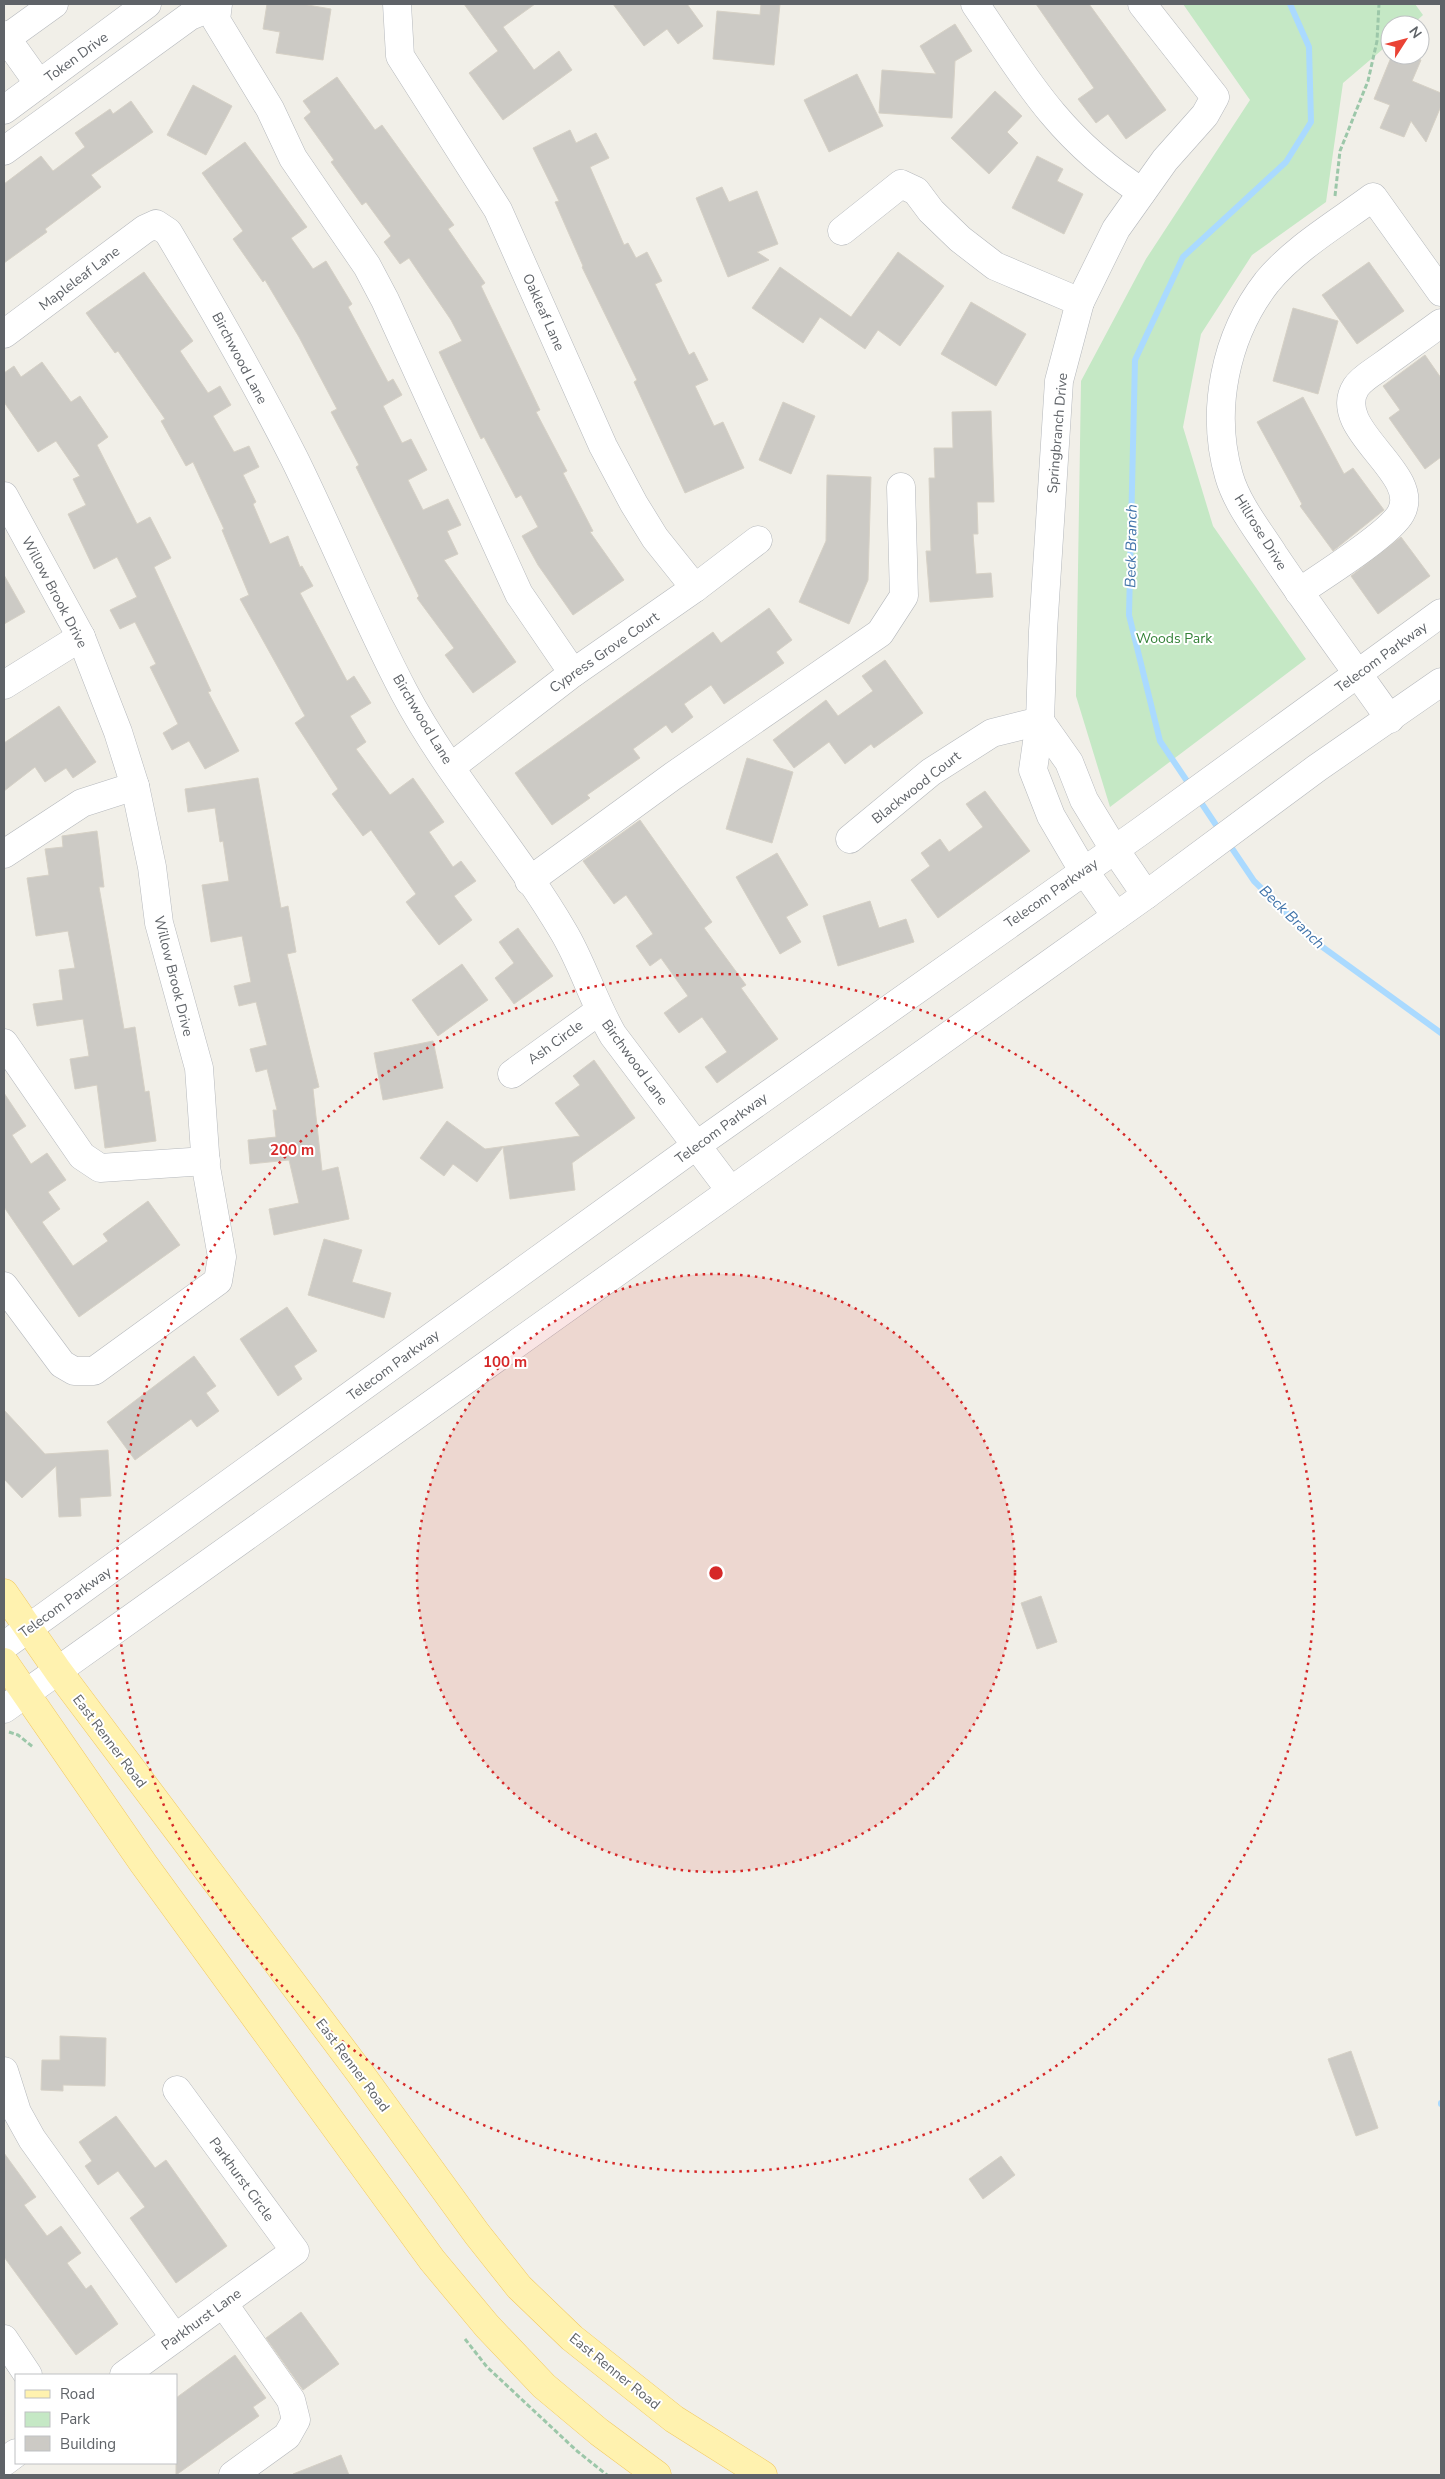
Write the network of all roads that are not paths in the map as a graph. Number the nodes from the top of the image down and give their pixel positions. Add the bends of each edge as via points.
1 (54, 4) edge
2 (147, 4) edge
3 (397, 4) edge
4 (975, 4) edge
5 (1142, 4) edge
6 (218, 5) edge
7 (5, 38) edge
8 (39, 84) junction
9 (4, 110) edge
10 (4, 151) edge
11 (1142, 192) junction
12 (156, 224) joint
13 (842, 231) dead end
14 (1441, 292) edge
15 (1080, 302) junction
16 (1441, 323) edge
17 (4, 334) edge
18 (901, 487) dead end
19 (7, 511) edge
20 (758, 540) dead end
21 (695, 588) junction
22 (1299, 592) junction
23 (1441, 613) edge
24 (81, 637) junction
25 (573, 673) junction
26 (1358, 675) junction
27 (1441, 682) edge
28 (4, 684) edge
29 (1390, 719) junction
30 (1040, 721) junction
31 (451, 767) junction
32 (1074, 774) junction
33 (135, 786) junction
34 (1040, 789) junction
35 (850, 839) dead end
36 (1115, 848) junction
37 (4, 854) edge
38 (1084, 869) junction
39 (529, 881) junction
40 (1146, 895) junction
41 (1116, 916) junction
42 (599, 1011) junction
43 (4, 1043) edge
44 (512, 1074) dead end
45 (697, 1145) junction
46 (206, 1161) junction
47 (730, 1190) junction
48 (4, 1286) edge
49 (4, 1593) edge
50 (28, 1628) junction
51 (4, 1646) edge
52 (4, 1662) edge
53 (58, 1671) junction
54 (27, 1694) junction
55 (4, 1709) edge
56 (4, 2071) edge
57 (177, 2090) dead end
58 (278, 2263) joint
59 (223, 2303) junction
60 (175, 2338) junction
61 (4, 2340) edge
62 (27, 2374) edge
63 (125, 2374) edge
64 (15, 2454) edge
65 (4, 2462) edge
66 (233, 2475) edge
67 (657, 2475) edge
68 (763, 2475) edge

1 - 7 street
2 - 8 street, Token Drive
3 - 21 street, Oakleaf Lane via 400,56 498,210 608,455 655,538
4 - 11 street via 1052,113 1092,155
5 - 11 street, Springbranch Drive via 1215,97 1205,115
6 - 10 street via 190,16
6 - 25 street via 216,20 270,109 293,158 367,266 385,300 519,594
7 - 8 street
8 - 9 street, Token Drive
11 - 15 street, Springbranch Drive via 1116,229
12 - 17 street, Mapleleaf Lane
12 - 31 street, Birchwood Lane via 168,232 224,326 294,460 405,693
13 - 15 street via 901,184 916,191 960,239 995,266
14 - 22 street, Hillrose Drive via 1373,197 1293,257 1268,282 1248,310 1224,377 1221,444 1229,478 1249,517
15 - 30 street, Springbranch Drive via 1059,380
16 - 22 street via 1357,386 1350,403 1356,422 1388,465 1404,494 1400,514 1376,537
18 - 39 street via 904,596 880,632
19 - 24 street, Willow Brook Drive
20 - 21 street, Cypress Grove Court
21 - 25 street, Cypress Grove Court
22 - 26 street, Hillrose Drive
23 - 26 street, Telecom Parkway
24 - 28 street
24 - 33 street, Willow Brook Drive
25 - 31 street, Cypress Grove Court
26 - 29 street, Hillrose Drive
26 - 36 street, Telecom Parkway
27 - 29 street
29 - 40 street
30 - 32 street
30 - 34 street, Springbranch Drive via 1033,770
30 - 35 street, Blackwood Court via 992,733 931,772
31 - 39 street, Birchwood Lane
32 - 34 street
32 - 36 street via 1084,800
33 - 37 street via 82,803
33 - 46 street, Willow Brook Drive via 152,867 159,923 199,1068
34 - 38 street, Springbranch Drive via 1051,816
36 - 38 street, Telecom Parkway
36 - 40 street
38 - 41 street, Springbranch Drive
38 - 45 street, Telecom Parkway
39 - 42 street, Birchwood Lane via 563,930 581,964
40 - 41 street
41 - 47 street
42 - 44 street, Ash Circle
42 - 45 street, Birchwood Lane via 613,1035
43 - 46 street via 82,1156 100,1168
45 - 47 street, Birchwood Lane
45 - 50 street, Telecom Parkway
46 - 48 street, Willow Brook Drive via 222,1257 218,1281 94,1371 74,1371 62,1364
47 - 53 street
49 - 50 main road, East Renner Road
50 - 51 street, Telecom Parkway
50 - 53 main road, East Renner Road
52 - 54 main road
53 - 54 street
53 - 68 main road, East Renner Road via 519,2286 572,2338 674,2419
54 - 55 street
54 - 67 main road via 143,1863 432,2260 487,2326 544,2386
56 - 60 street via 17,2112 32,2139
57 - 58 street, Parkhurst Circle via 295,2251
58 - 59 street, Parkhurst Lane
59 - 60 street, Parkhurst Lane
59 - 66 street via 291,2400 296,2420 286,2436
60 - 63 street, Parkhurst Lane
61 - 62 street
64 - 65 street

